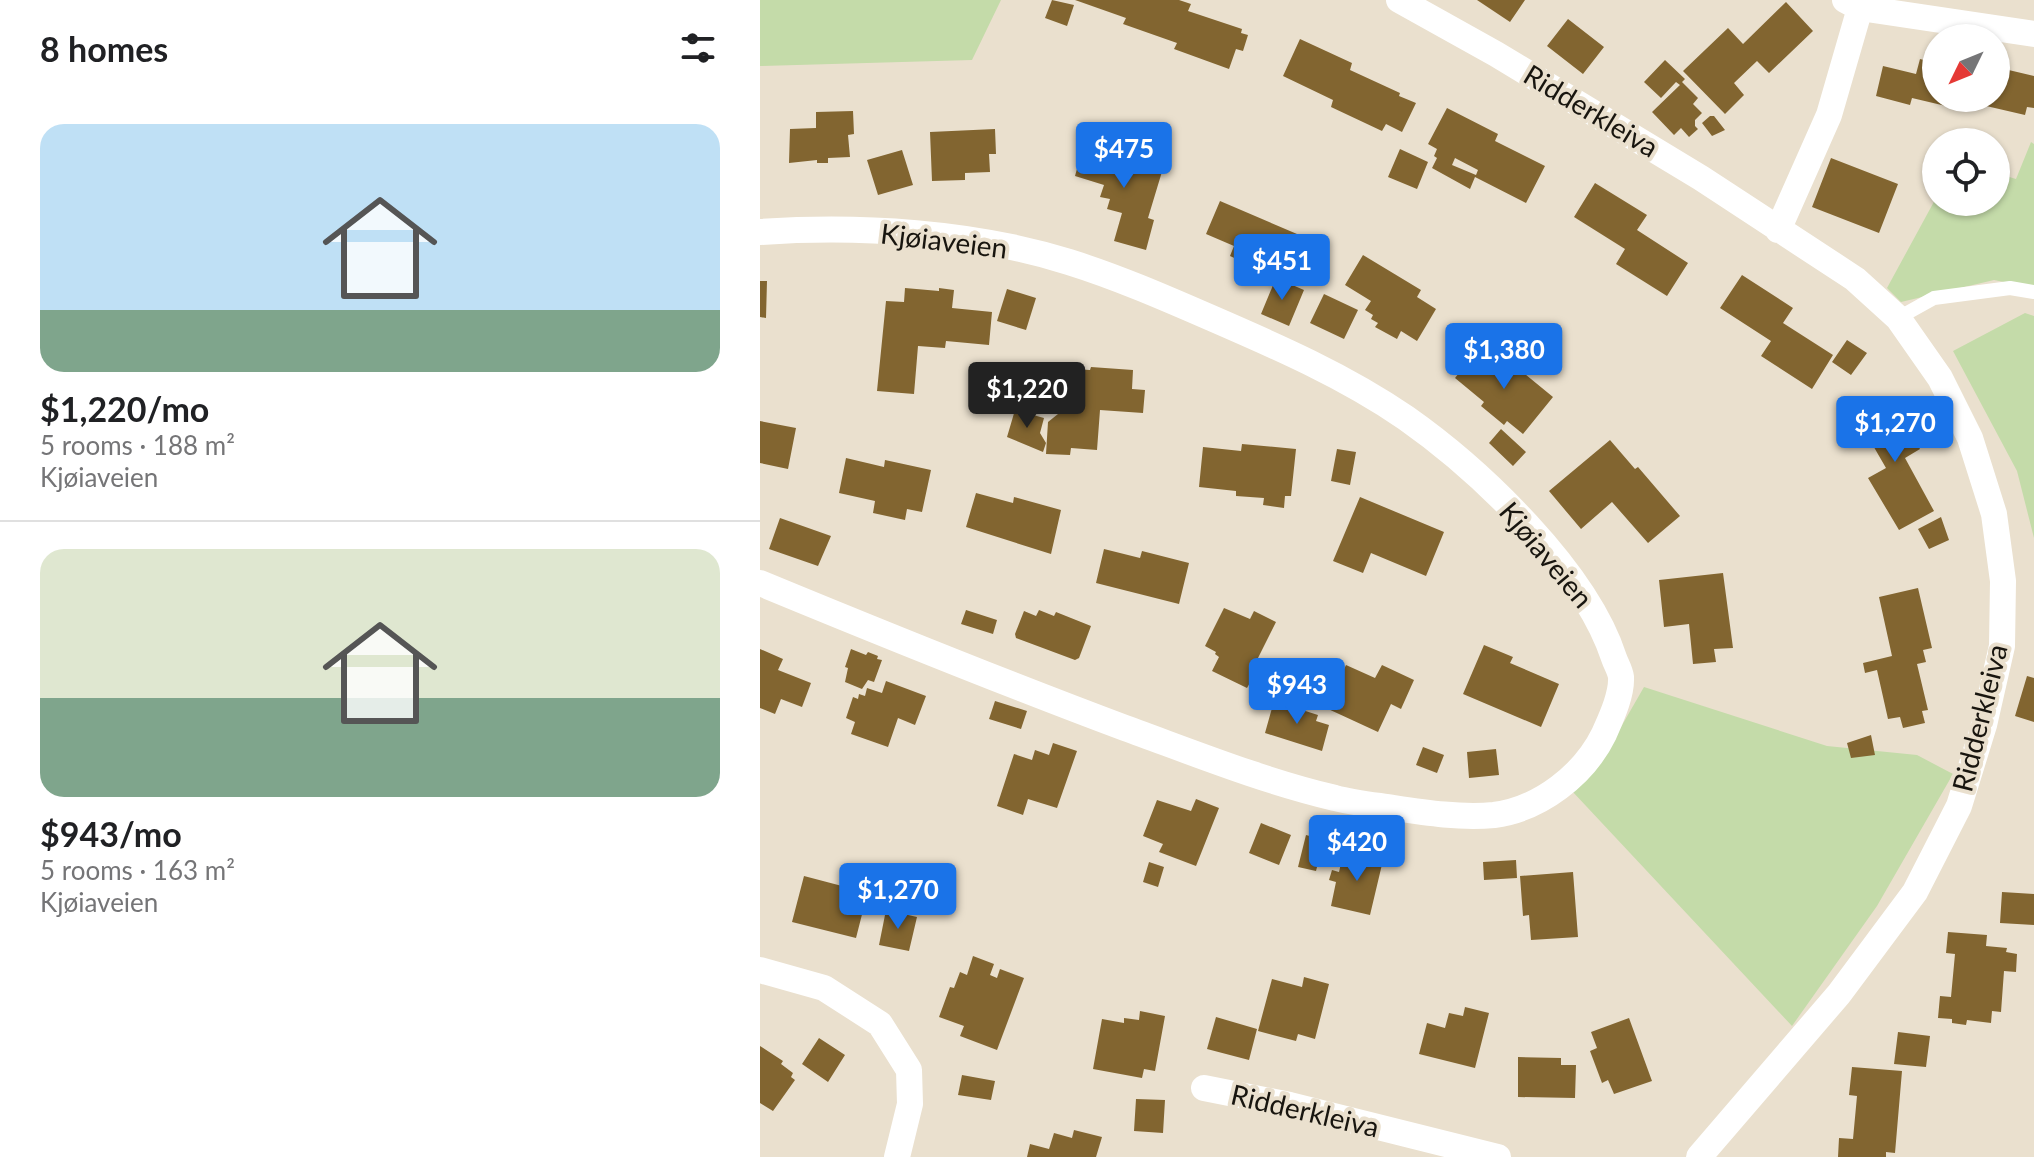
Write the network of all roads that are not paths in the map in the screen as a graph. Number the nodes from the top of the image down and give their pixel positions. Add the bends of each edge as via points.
1 (1399, 0) edge
2 (1853, 4) edge
3 (2034, 34) edge
4 (1778, 230) junction
5 (760, 232) edge
6 (2034, 292) edge
7 (1898, 318) junction
8 (760, 583) edge
9 (760, 970) edge
10 (1204, 1088) dead end
11 (897, 1157) edge
12 (1498, 1157) edge
13 (1699, 1157) edge

1 - 4 street, Ridderkleiva via 1665,156
2 - 3 street
2 - 4 street via 1829,115
4 - 7 street, Ridderkleiva via 1855,279
5 - 8 street, Kjøiaveien via 815,228 977,239 1067,261 1296,355 1406,418 1537,535 1606,632 1621,677 1601,740 1556,791 1496,815 1436,814 1336,798 1237,770 958,666
6 - 7 lane via 2010,288 1934,298
7 - 13 street, Ridderkleiva via 1940,378 1964,426 1994,514 2003,581 2002,646 1984,725 1959,806 1915,892 1839,994
9 - 11 street via 824,988 880,1024 909,1070 910,1104
10 - 12 street, Ridderkleiva

